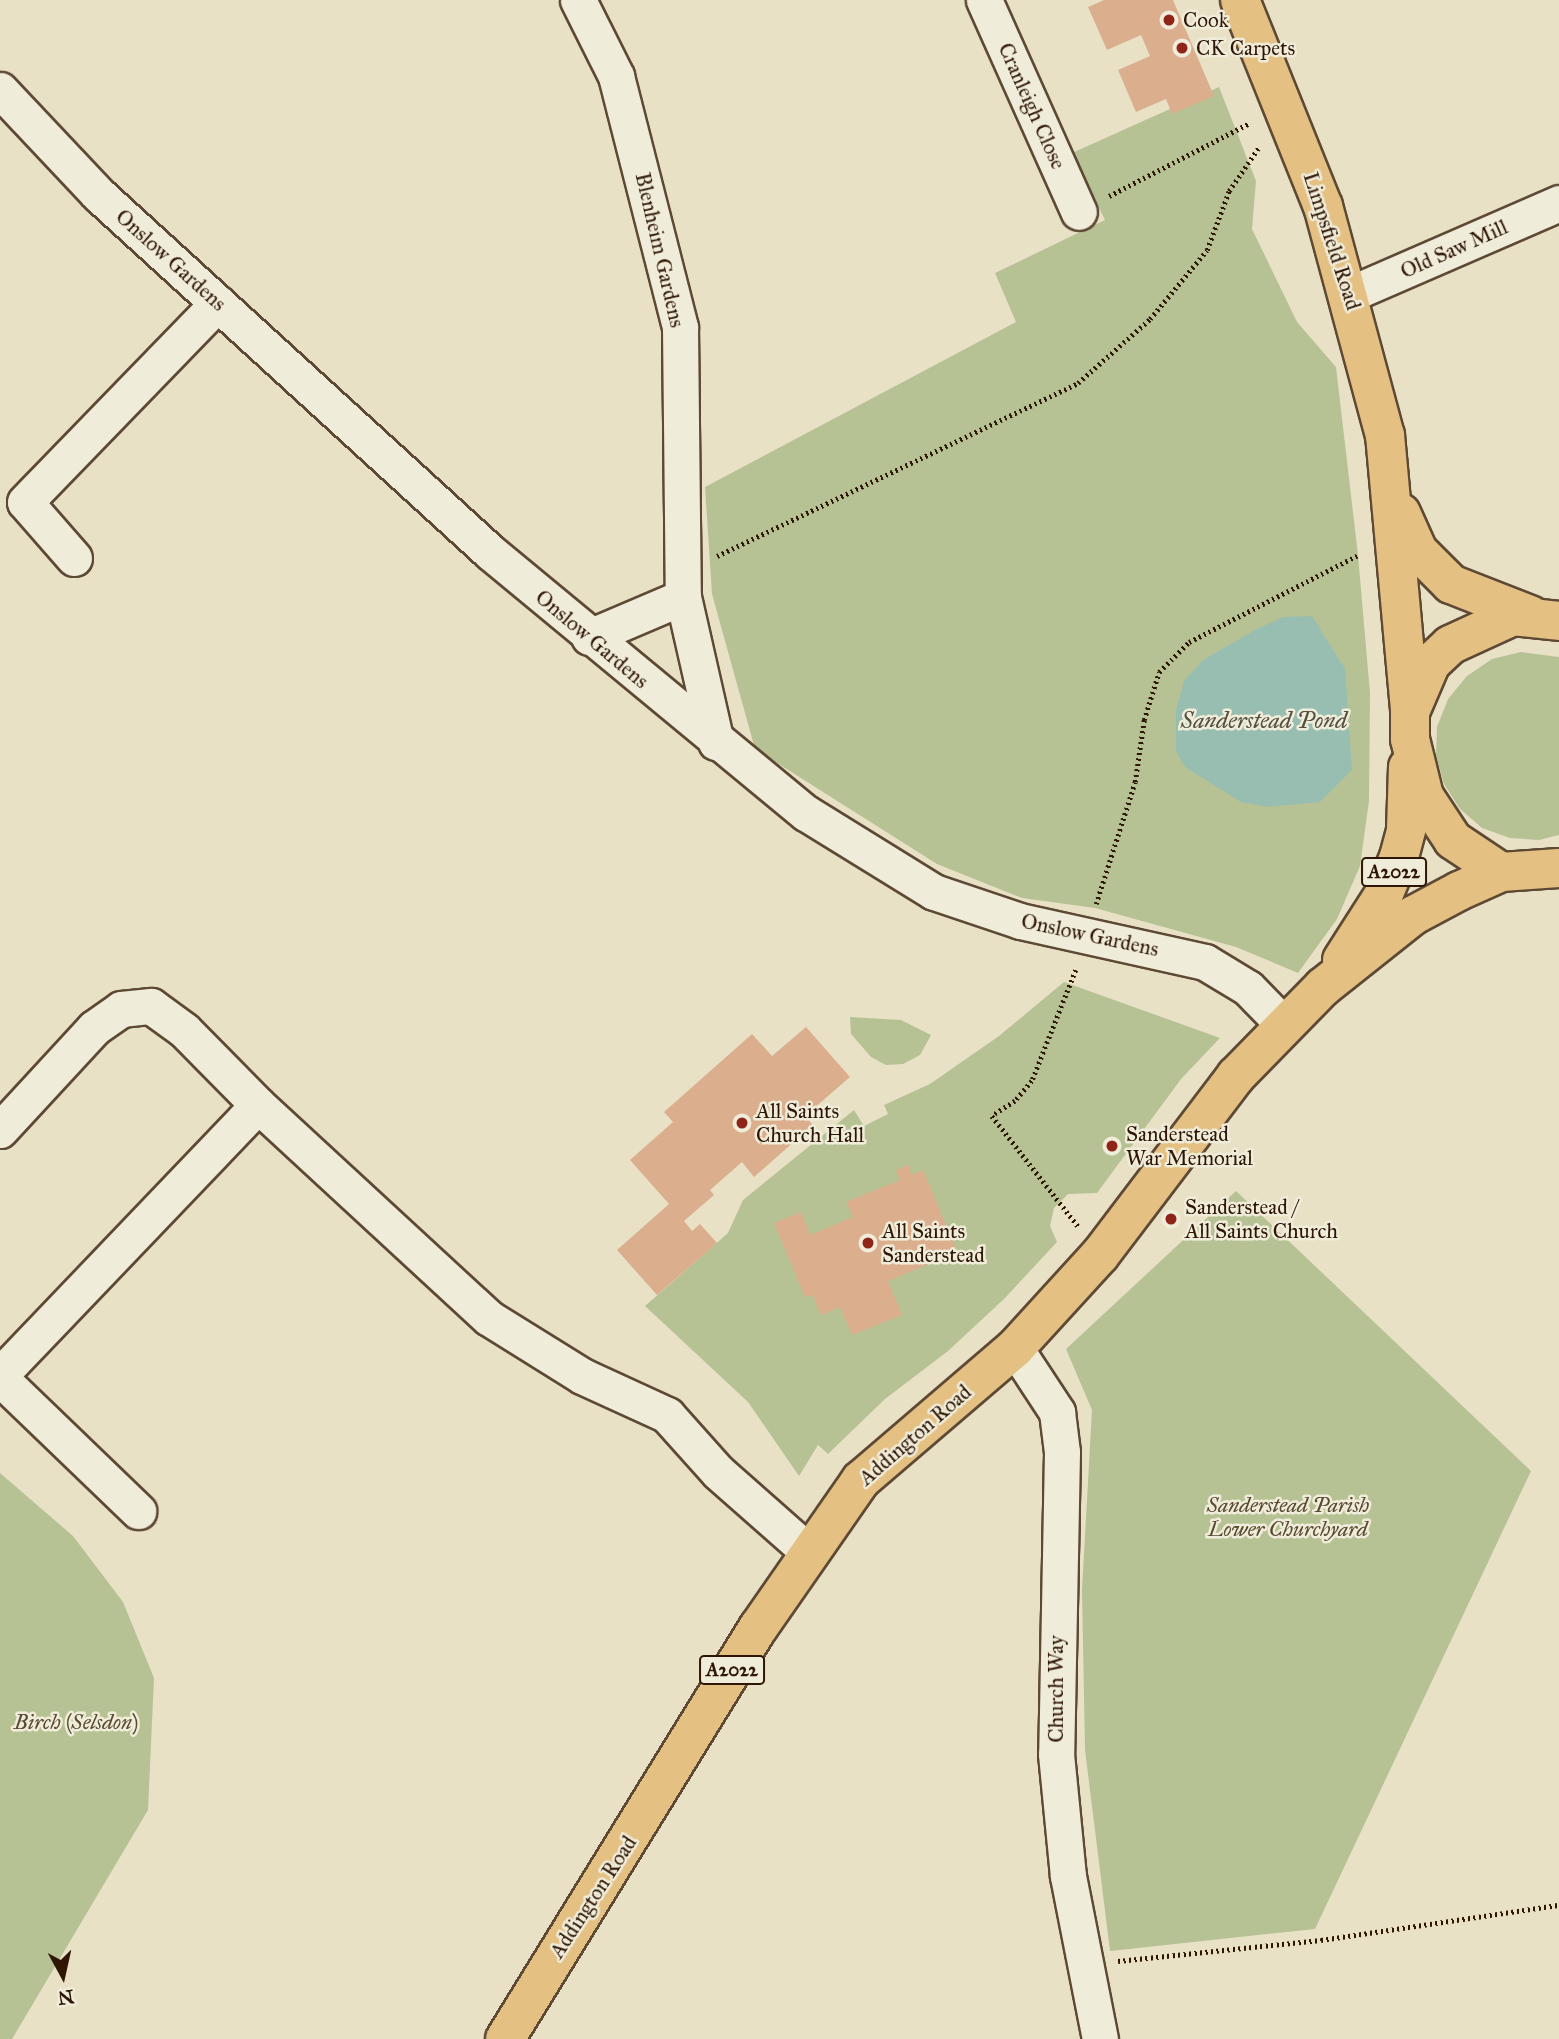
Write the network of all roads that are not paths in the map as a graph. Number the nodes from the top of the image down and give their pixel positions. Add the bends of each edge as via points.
1 (578, 0) edge
2 (984, 0) edge
3 (1240, 0) edge
4 (0, 90) edge
5 (1559, 203) edge
6 (1079, 212) road end
7 (1350, 294) junction
8 (218, 303) junction
9 (1391, 492) junction
10 (74, 558) dead end
11 (683, 597) junction
12 (1549, 619) edge
13 (589, 637) junction
14 (1410, 726) junction
15 (716, 742) junction
16 (1538, 872) edge
17 (1323, 987) junction
18 (1284, 1025) junction
19 (258, 1105) junction
20 (0, 1130) edge
21 (1015, 1348) junction
22 (0, 1376) edge
23 (138, 1511) dead end
24 (810, 1553) junction
25 (505, 2039) edge
26 (1100, 2039) edge

1 - 11 street, Blenheim Gardens via 616,76 680,327
2 - 6 street, Cranleigh Close
3 - 7 main road, Limpsfield Road via 1285,105
4 - 8 street, Onslow Gardens via 98,194
5 - 7 street, Old Saw Mill
7 - 9 main road, Limpsfield Road via 1385,435
8 - 10 street via 25,502
8 - 13 street, Onslow Gardens
9 - 12 main road, Limpsfield Road via 1419,551 1437,572 1466,594
9 - 14 main road, Limpsfield Road
11 - 13 street
11 - 15 street, Blenheim Gardens
12 - 14 main road via 1513,616 1450,645 1430,663
13 - 15 street, Onslow Gardens
14 - 16 main road via 1424,796 1453,840
14 - 17 main road, A2022 via 1406,830 1399,857 1383,896
15 - 18 street, Onslow Gardens via 806,813 934,892 1020,921 1205,962 1248,988
16 - 17 main road, A2022 via 1413,915
17 - 18 main road, Addington Road / A2022
18 - 21 main road, Addington Road / A2022 via 1236,1076 1100,1255
19 - 20 street via 184,1030 151,1006 121,1009 94,1028
19 - 22 street
19 - 24 street via 489,1318 582,1376 667,1415 719,1472
21 - 24 main road, Addington Road / A2022 via 861,1480
21 - 26 street, Church Way via 1057,1412 1062,1452 1056,1754 1068,1876
22 - 23 street
24 - 25 main road, Addington Road / A2022 via 758,1628

